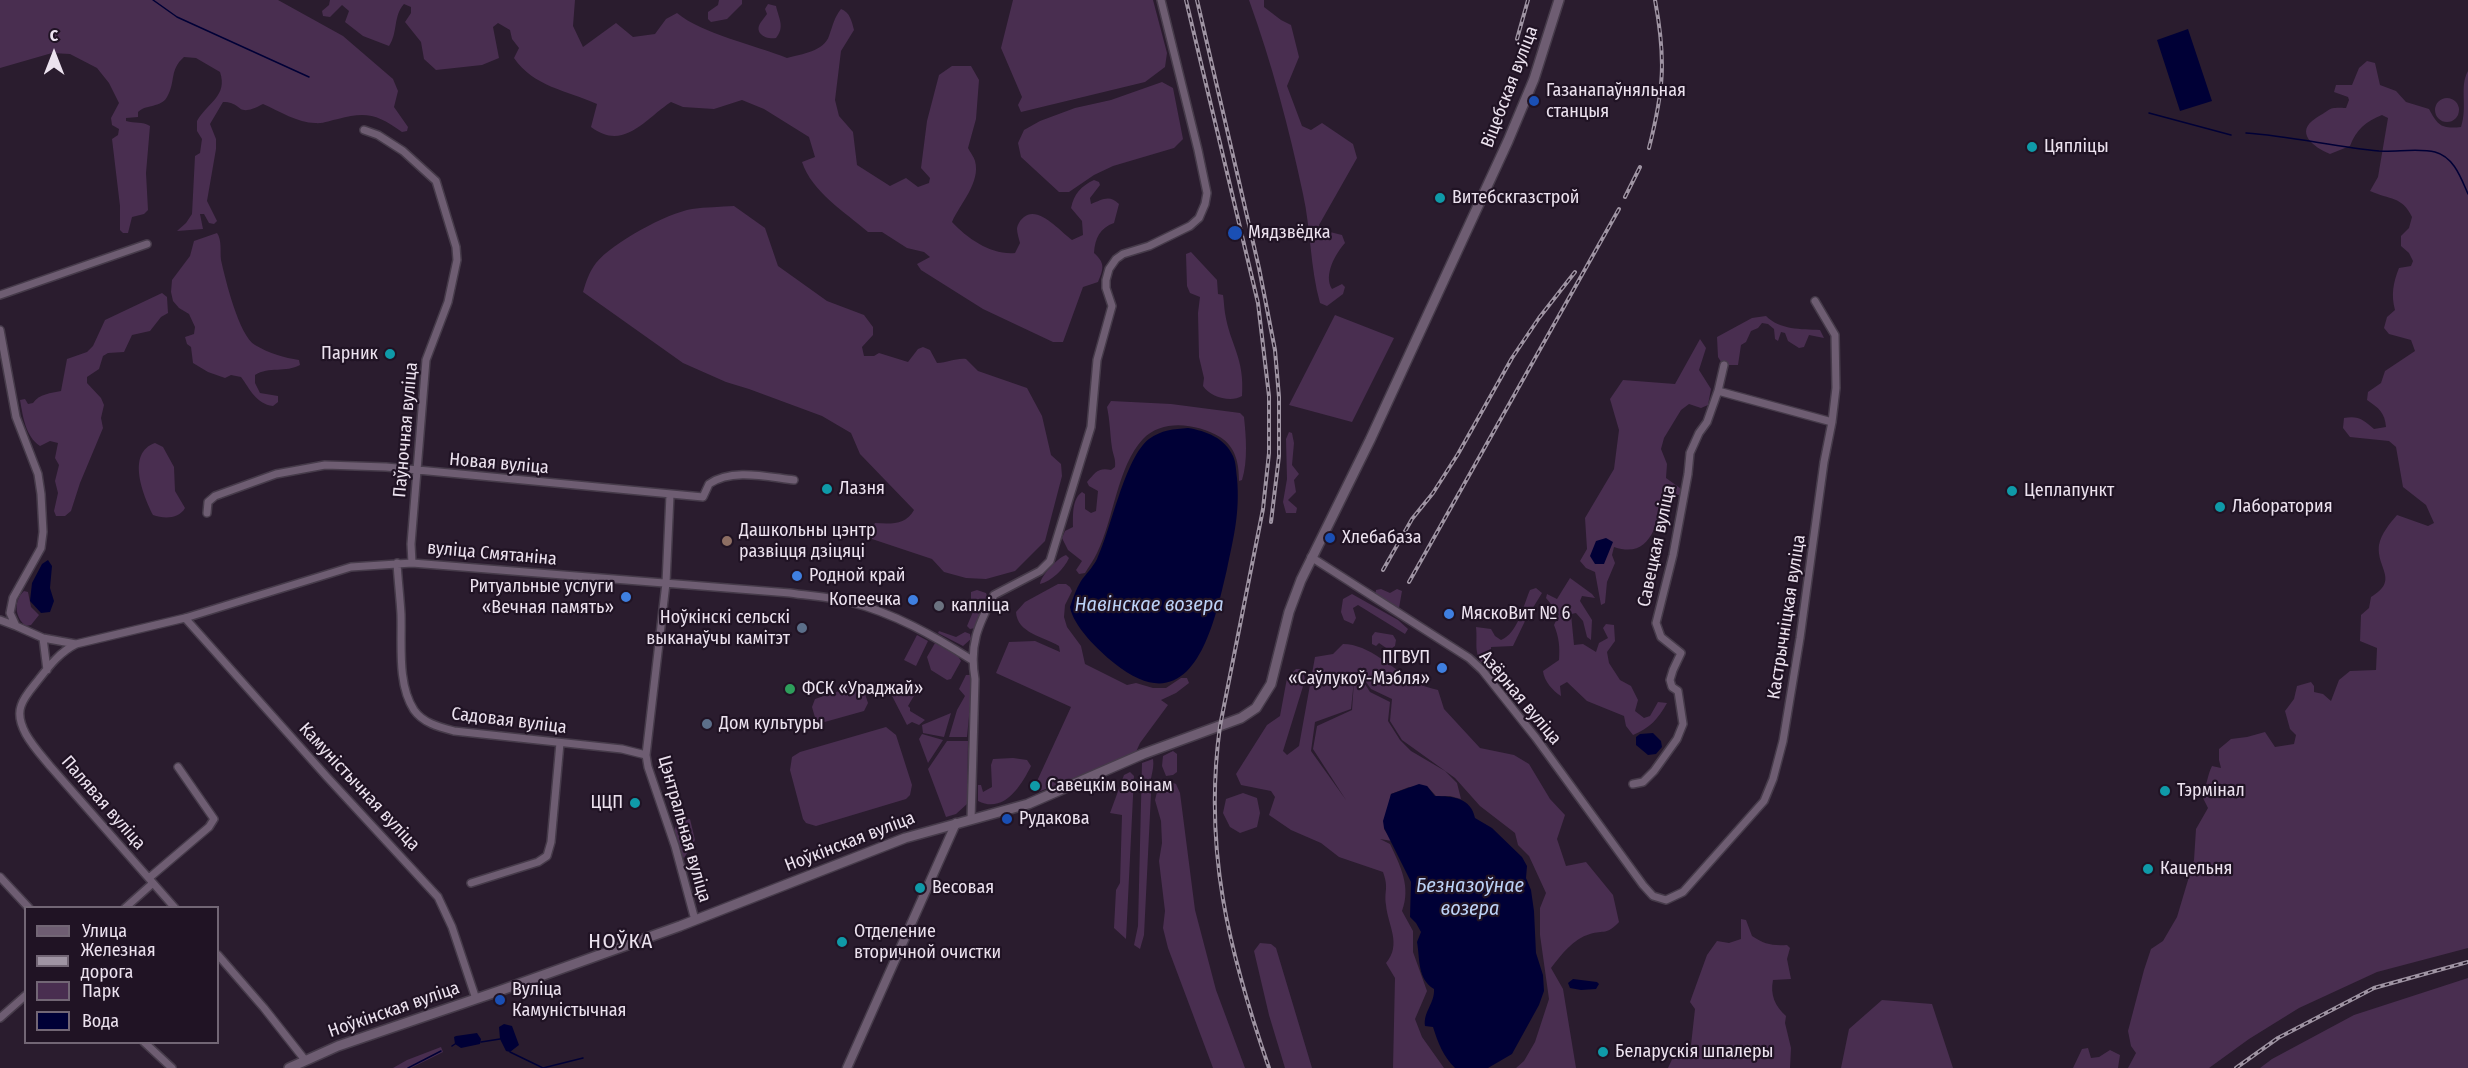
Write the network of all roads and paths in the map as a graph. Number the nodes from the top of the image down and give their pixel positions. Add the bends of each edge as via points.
1 (1161, 0) edge
2 (1559, 0) edge
3 (364, 130) dead end
4 (147, 244) dead end
5 (0, 296) edge
6 (1815, 301) dead end
7 (0, 330) edge
8 (1724, 365) dead end
9 (1718, 391) junction
10 (1832, 422) junction
11 (417, 472) junction
12 (794, 480) dead end
13 (670, 495) junction
14 (207, 513) dead end
15 (1318, 546) joint
16 (1311, 557) junction
17 (397, 563) junction
18 (412, 563) junction
19 (666, 583) junction
20 (185, 618) junction
21 (0, 620) edge
22 (16, 626) junction
23 (42, 638) junction
24 (76, 644) junction
25 (972, 660) junction
26 (47, 670) junction
27 (20, 711) joint
28 (560, 743) junction
29 (646, 755) junction
30 (178, 767) dead end
31 (1634, 784) dead end
32 (971, 820) junction
33 (956, 823) junction
34 (0, 877) edge
35 (151, 880) junction
36 (471, 883) dead end
37 (1666, 900) joint
38 (27, 906) edge
39 (127, 906) edge
40 (173, 906) edge
41 (695, 920) junction
42 (219, 957) edge
43 (24, 997) edge
44 (476, 999) junction
45 (0, 1018) edge
46 (146, 1044) edge
47 (305, 1060) junction
48 (172, 1068) edge
49 (290, 1068) edge
50 (847, 1068) edge

1 - 25 street via 1198,150 1207,193 1205,204 1190,226 1123,254 1109,269 1106,288 1112,306 1097,360 1091,427 1050,561 1040,571 994,595 977,634
2 - 15 main road, Віцебская вуліца via 1525,103
3 - 11 street, Паўночная вуліца via 403,151 436,181 456,247 448,302 426,360
4 - 5 street
6 - 10 street, Кастрычніцкая вуліца via 1835,335
7 - 22 street via 16,417 38,474 41,494 41,548 13,598 10,613
8 - 9 street, Савецкая вуліца
9 - 10 street
9 - 31 street, Савецкая вуліца via 1690,453 1673,555 1656,623 1662,637 1681,653 1670,680 1678,691 1683,724 1654,771
10 - 37 street, Кастрычніцкая вуліца via 1783,741 1773,779 1758,809 1683,892
11 - 13 street, Новая вуліца
11 - 14 street, Новая вуліца via 325,465 299,469 215,496 208,502
11 - 18 street, Паўночная вуліца
12 - 13 street, Новая вуліца via 737,474 716,478 703,497
13 - 19 street, Цэнтральная вуліца
15 - 16 main road, Ноўкінская вуліца
16 - 32 main road, Ноўкінская вуліца via 1288,612 1271,684 1263,700 1248,714 1028,804
16 - 37 street, Азёрная вуліца via 1482,670 1642,885 1653,896
17 - 18 street, вуліца Смятаніна
17 - 20 street, вуліца Смятаніна via 343,569
17 - 28 street, Садовая вуліца via 402,668 414,710 432,724 454,731
18 - 19 street, вуліца Смятаніна
19 - 25 street, вуліца Смятаніна via 849,602 920,629
19 - 29 street, Цэнтральная вуліца
20 - 24 street, вуліца Смятаніна
20 - 44 street, Камуністычная вуліца via 438,897
21 - 22 street
22 - 23 street
23 - 24 street
23 - 26 street
24 - 26 street, вуліца Смятаніна
25 - 32 street via 975,680
26 - 27 street, вуліца Смятаніна
27 - 35 street, Палявая вуліца via 21,723 35,747
28 - 29 street, Садовая вуліца
28 - 36 street via 547,856
29 - 41 street, Цэнтральная вуліца
30 - 35 street via 214,819
32 - 33 main road, Ноўкінская вуліца
33 - 41 main road, Ноўкінская вуліца via 896,841
33 - 50 street
34 - 38 street
35 - 39 street
35 - 40 street, Палявая вуліца
41 - 44 main road, Ноўкінская вуліца
42 - 47 street
43 - 45 street
44 - 47 main road, Ноўкінская вуліца
46 - 48 street
47 - 49 main road, Ноўкінская вуліца

